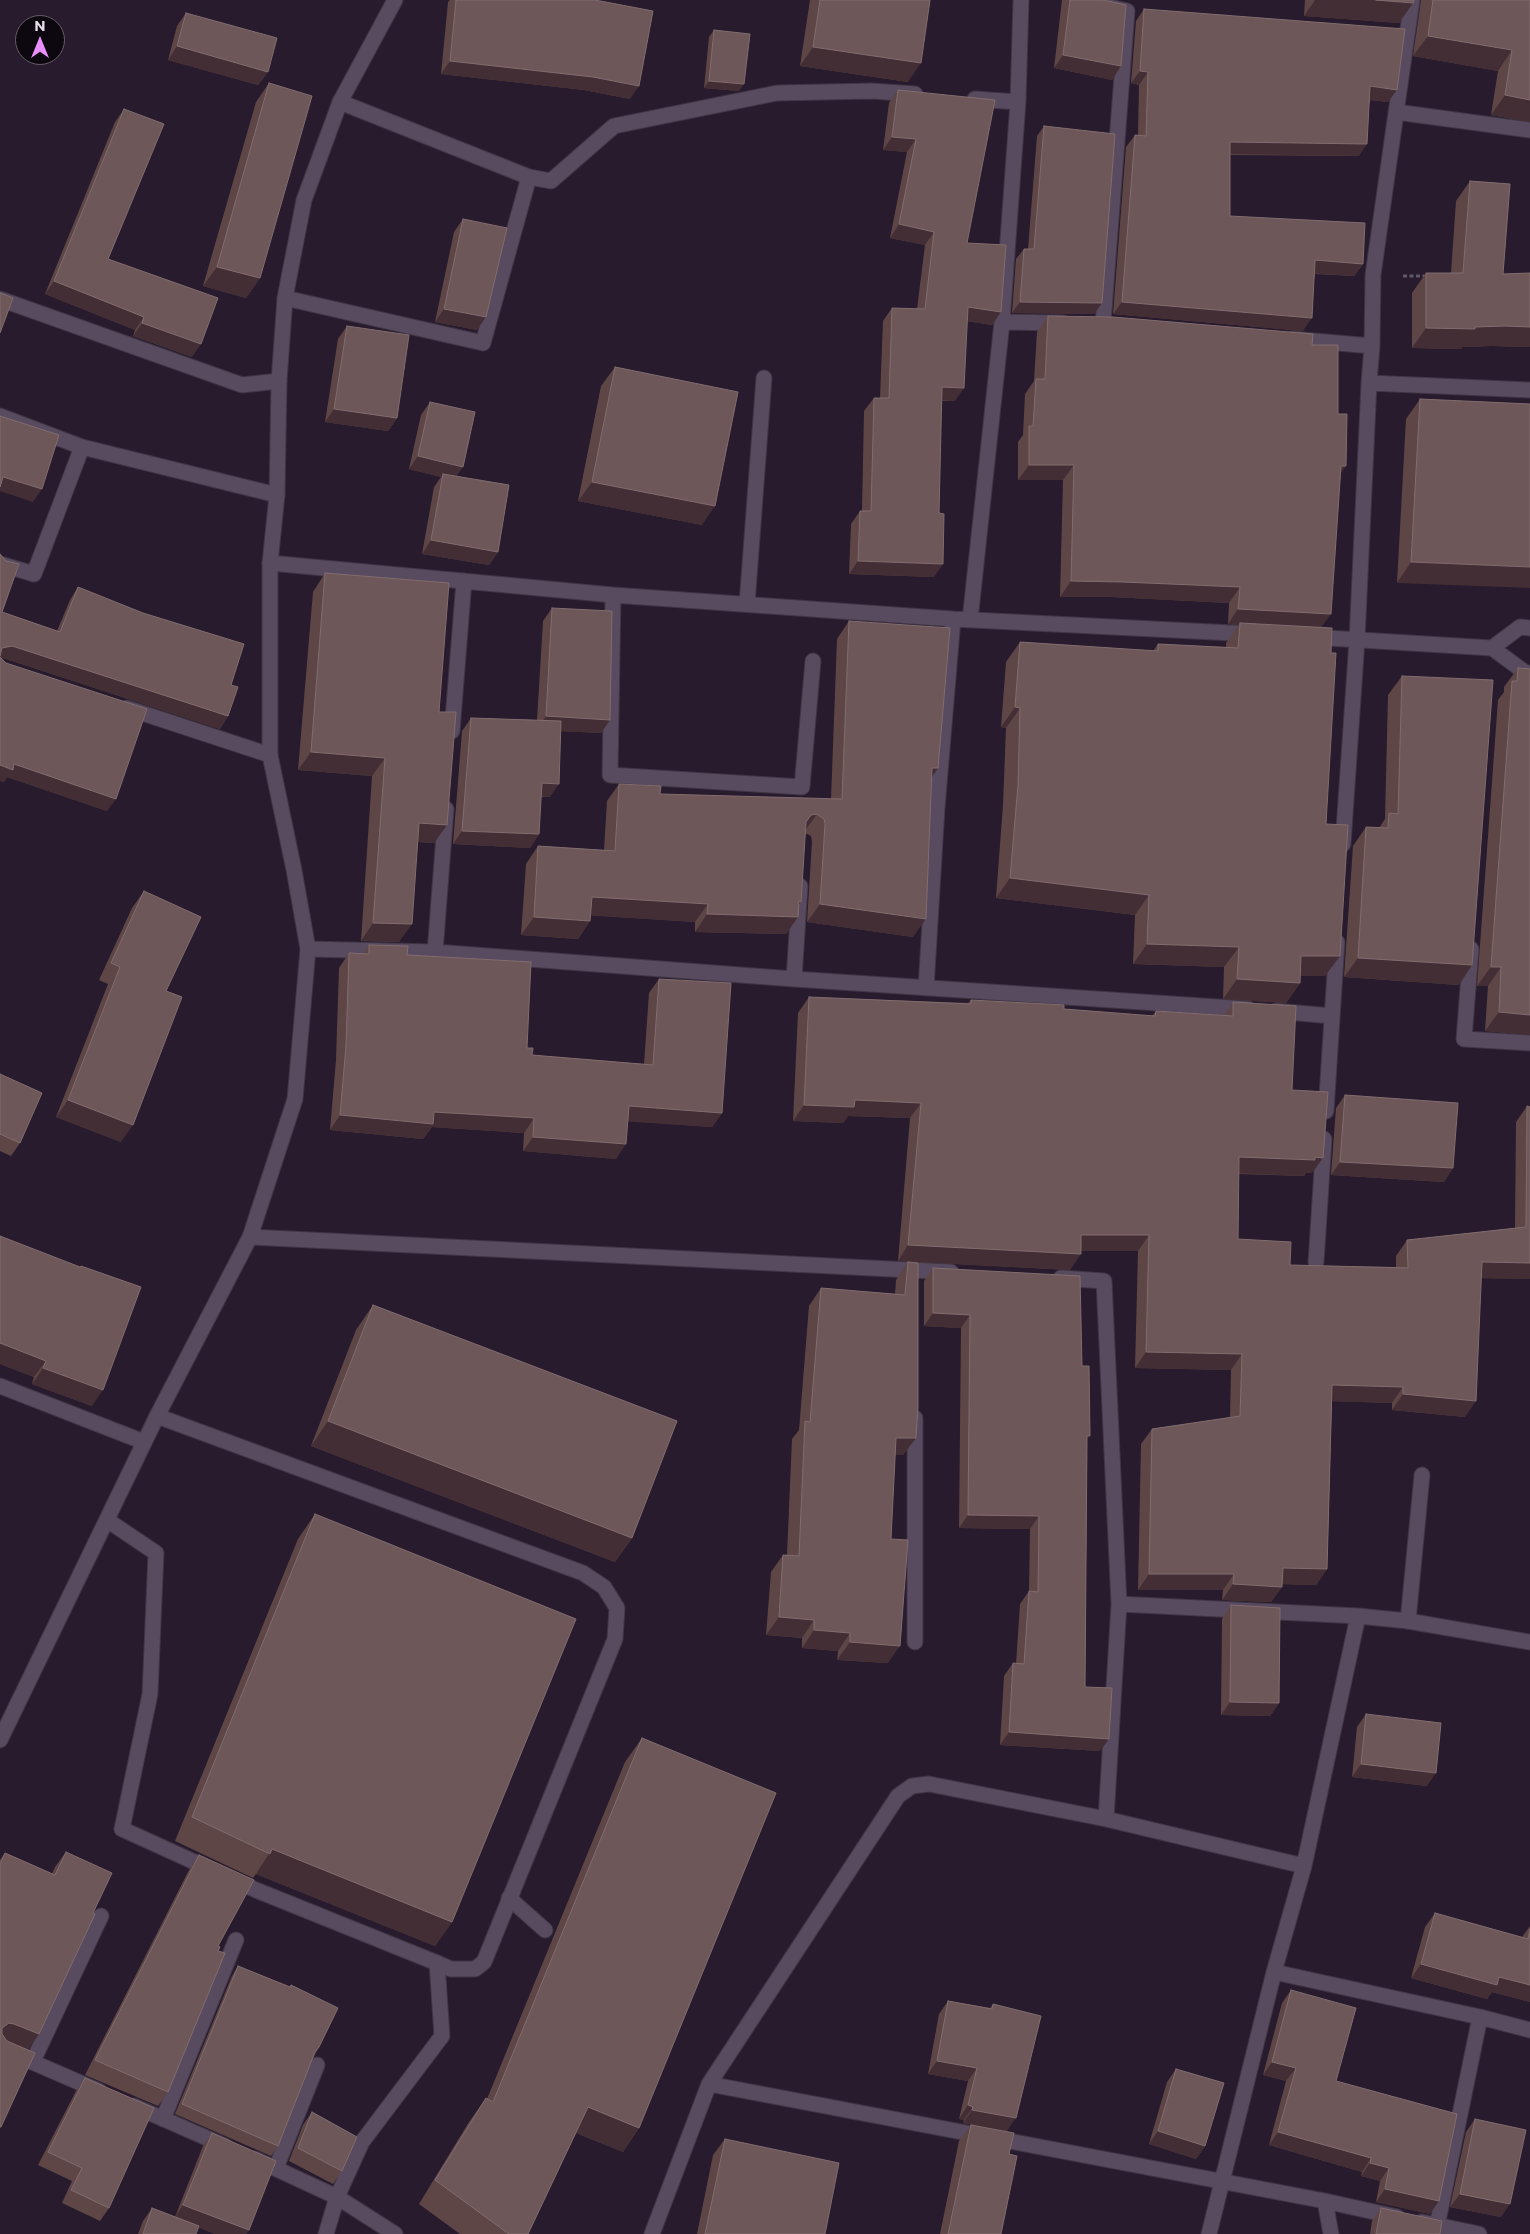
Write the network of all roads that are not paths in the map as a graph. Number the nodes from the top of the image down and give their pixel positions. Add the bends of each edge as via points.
1 (395, 0) edge
2 (1021, 0) edge
3 (1078, 0) edge
4 (1412, 0) edge
5 (1127, 10) junction
6 (1146, 12) edge
7 (931, 95) edge
8 (960, 98) edge
9 (340, 102) junction
10 (1018, 102) junction
11 (1396, 112) junction
12 (1530, 130) edge
13 (529, 177) junction
14 (0, 298) edge
15 (285, 298) junction
16 (1002, 322) junction
17 (1272, 338) edge
18 (1372, 346) junction
19 (764, 378) dead end
20 (279, 381) junction
21 (1368, 383) junction
22 (1530, 390) edge
23 (0, 416) edge
24 (82, 447) junction
25 (277, 495) junction
26 (270, 562) junction
27 (0, 564) edge
28 (464, 581) junction
29 (613, 595) junction
30 (746, 604) junction
31 (952, 619) junction
32 (970, 620) junction
33 (1530, 628) edge
34 (1268, 635) edge
35 (1297, 637) edge
36 (1357, 640) junction
37 (1492, 648) junction
38 (813, 660) dead end
39 (1530, 673) edge
40 (110, 703) edge
41 (451, 747) edge
42 (270, 755) junction
43 (447, 796) edge
44 (1342, 858) edge
45 (801, 870) edge
46 (1338, 927) edge
47 (1472, 930) edge
48 (308, 949) junction
49 (434, 952) junction
50 (794, 979) junction
51 (926, 988) junction
52 (1332, 1016) junction
53 (1530, 1043) edge
54 (250, 1237) junction
55 (1316, 1262) dead end
56 (915, 1270) junction
57 (965, 1273) edge
58 (1044, 1277) edge
59 (915, 1289) edge
60 (0, 1386) edge
61 (915, 1407) edge
62 (157, 1416) junction
63 (144, 1442) junction
64 (1422, 1475) dead end
65 (107, 1520) junction
66 (1119, 1604) junction
67 (1358, 1616) junction
68 (1408, 1621) junction
69 (916, 1642) dead end
70 (1530, 1642) edge
71 (0, 1740) edge
72 (1106, 1819) junction
73 (1304, 1866) junction
74 (509, 1898) junction
75 (101, 1916) edge
76 (545, 1930) dead end
77 (236, 1940) edge
78 (436, 1963) junction
79 (1274, 1972) junction
80 (1480, 2017) junction
81 (1530, 2030) edge
82 (0, 2048) edge
83 (33, 2061) junction
84 (317, 2065) edge
85 (710, 2084) junction
86 (163, 2119) junction
87 (276, 2168) junction
88 (1224, 2182) junction
89 (336, 2197) junction
90 (1325, 2201) junction
91 (1438, 2226) junction
92 (326, 2234) edge
93 (395, 2234) edge
94 (652, 2234) edge
95 (1209, 2234) edge
96 (1331, 2234) edge
97 (1479, 2234) edge

1 - 9 street
2 - 10 street
3 - 5 street
4 - 11 street via 1401,33
5 - 6 street
5 - 16 street via 1108,324
7 - 13 street via 872,91 777,93 614,126 551,181
8 - 10 street
9 - 13 street
9 - 15 street via 304,200
10 - 16 street
11 - 12 street
11 - 18 street via 1372,275
13 - 15 street via 483,343
14 - 20 street via 242,384
15 - 20 street
16 - 32 street
17 - 18 street
18 - 21 street
19 - 30 street
20 - 25 street
21 - 22 street
21 - 36 street
23 - 24 street
24 - 25 street
24 - 27 street via 34,574
25 - 26 street
26 - 28 street
26 - 42 street
28 - 29 street
28 - 41 street
29 - 30 street
29 - 38 street via 610,775 802,787
30 - 31 street
31 - 32 street
31 - 51 street
32 - 34 street
33 - 37 street via 1520,627
35 - 36 street
36 - 37 street
36 - 44 street
37 - 39 street
40 - 42 street
42 - 48 street
43 - 49 street
45 - 50 street
46 - 52 street
47 - 53 street via 1464,1039
48 - 49 street
48 - 54 street via 295,1099
49 - 50 street
50 - 51 street
51 - 52 street
52 - 55 street
54 - 56 street
54 - 62 street
56 - 57 street
56 - 59 street
58 - 66 street via 1104,1281
60 - 63 street
61 - 69 street
62 - 63 street
62 - 74 street via 583,1574 604,1587 617,1608 615,1639
63 - 65 street
64 - 68 street
65 - 71 street
65 - 78 street via 156,1554 150,1694 122,1830 256,1890
66 - 67 street
66 - 72 street
67 - 68 street
67 - 73 street
68 - 70 street
72 - 73 street
72 - 85 street via 929,1784 912,1786 898,1796
73 - 79 street
74 - 76 street
74 - 78 street via 484,1962 475,1969 464,1970
75 - 83 street
77 - 86 street
78 - 89 street via 442,2036 362,2142
79 - 80 street
79 - 88 street
80 - 81 street
80 - 91 street
82 - 83 street
83 - 86 street
84 - 87 street
85 - 88 street
85 - 94 street
86 - 87 street
87 - 89 street
88 - 90 street
88 - 95 street
89 - 92 street
89 - 93 street
90 - 91 street
90 - 96 street
91 - 97 street

